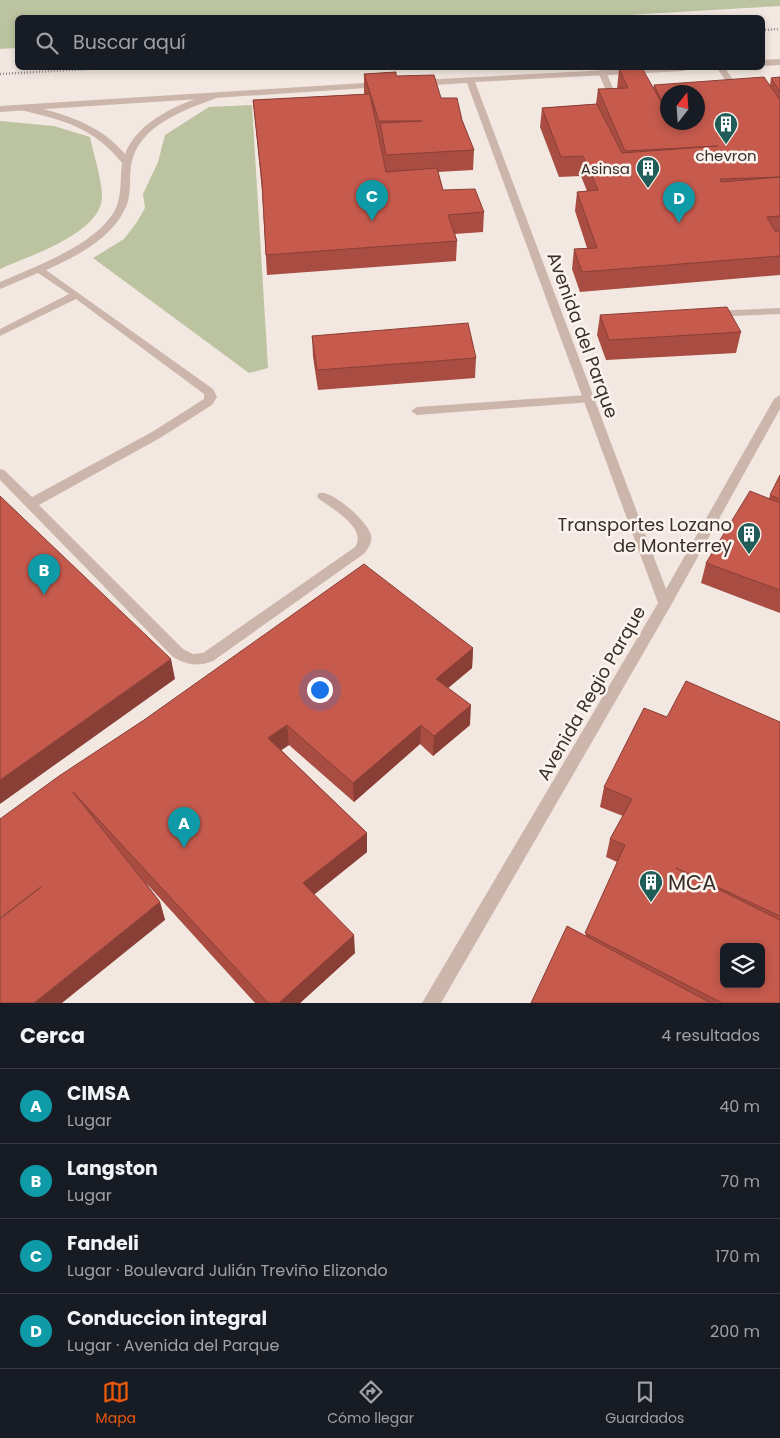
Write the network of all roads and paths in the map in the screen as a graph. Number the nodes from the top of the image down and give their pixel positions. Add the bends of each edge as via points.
1 (780, 62) edge
2 (765, 63) edge
3 (643, 70) edge
4 (722, 70) edge
5 (602, 72) junction
6 (470, 80) junction
7 (411, 83) edge
8 (391, 85) edge
9 (728, 95) edge
10 (214, 96) junction
11 (616, 104) edge
12 (24, 108) junction
13 (0, 109) edge
14 (127, 162) junction
15 (38, 269) junction
16 (0, 286) edge
17 (76, 295) junction
18 (780, 310) edge
19 (704, 315) edge
20 (0, 333) edge
21 (588, 399) junction
22 (780, 399) edge
23 (417, 411) dead end
24 (0, 473) edge
25 (323, 496) dead end
26 (30, 504) junction
27 (665, 603) junction
28 (431, 1003) edge

1 - 2 street
3 - 5 street
4 - 9 street via 736,90
5 - 6 street
5 - 11 street
6 - 7 street
6 - 21 street, Avenida del Parque
8 - 10 street
10 - 12 street
10 - 14 street via 169,115 149,129 135,145
12 - 13 street
12 - 14 street via 59,115 86,126 104,136
14 - 15 street via 124,200 104,230 81,248
15 - 16 street
15 - 17 street
17 - 20 street
17 - 26 street via 209,392 211,397 156,434
18 - 19 street
21 - 23 street
21 - 27 street, Avenida del Parque
22 - 27 street, Avenida Regio Parque
24 - 26 street
25 - 26 street via 360,525 365,533 360,550 208,657 197,661 178,653
27 - 28 street, Avenida Regio Parque

